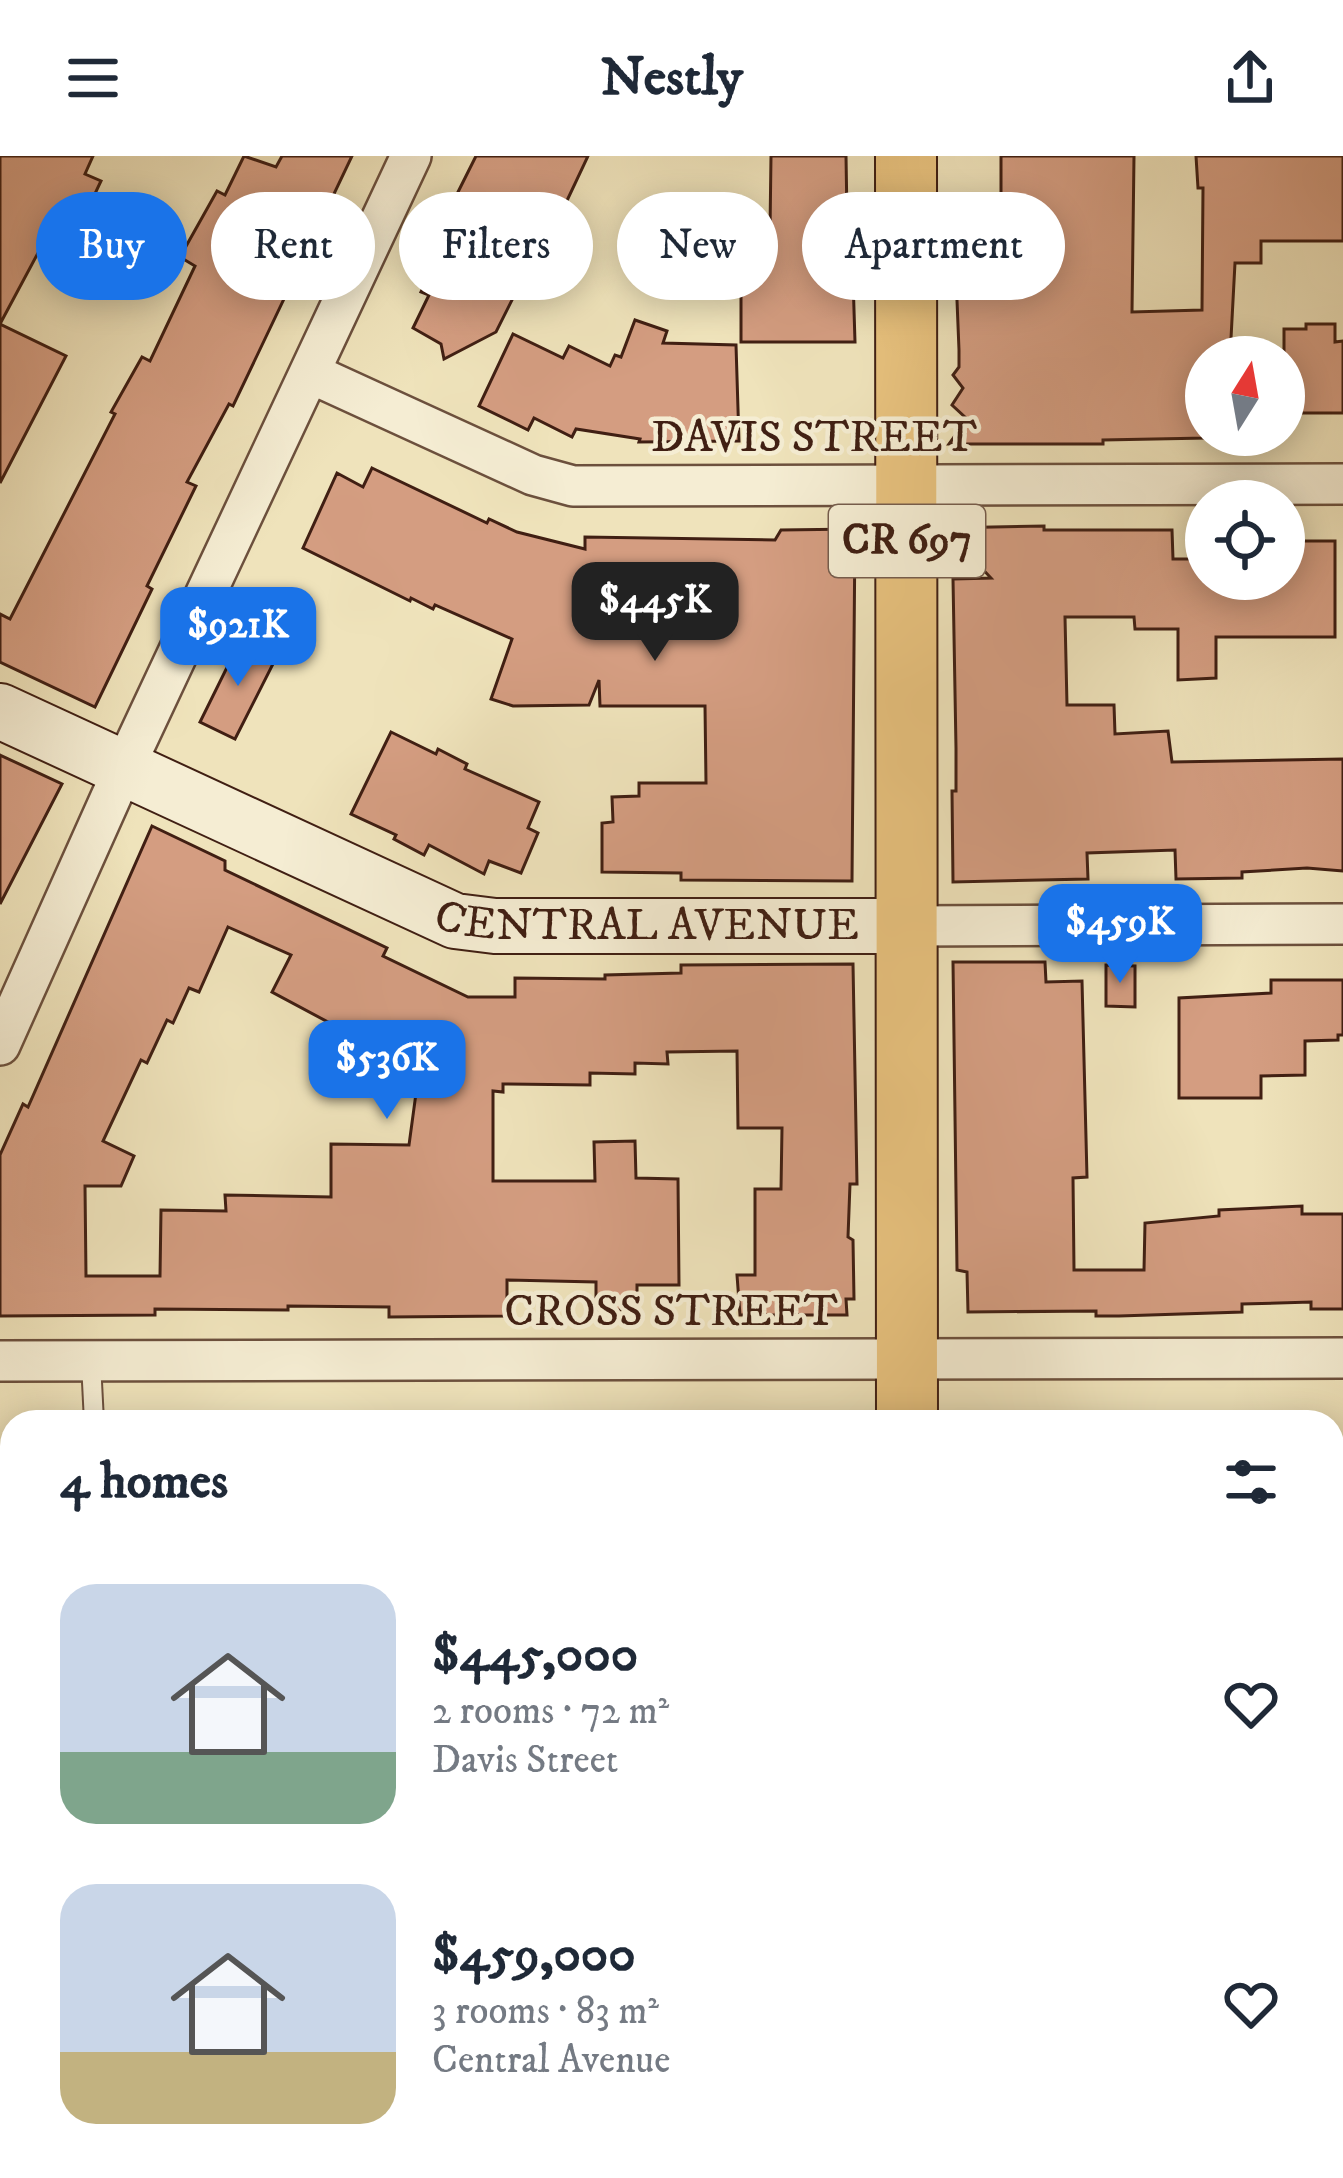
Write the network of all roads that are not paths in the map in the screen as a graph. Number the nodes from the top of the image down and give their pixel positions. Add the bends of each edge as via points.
1 (411, 156) edge
2 (906, 156) edge
3 (310, 373) junction
4 (1343, 484) edge
5 (906, 486) junction
6 (0, 711) edge
7 (124, 768) junction
8 (1343, 924) edge
9 (909, 926) junction
10 (0, 1045) edge
11 (1343, 1358) edge
12 (908, 1359) junction
13 (0, 1361) edge
14 (91, 1361) junction
15 (93, 1410) edge
16 (908, 1410) edge

1 - 3 street
2 - 5 main road, CR 697
3 - 5 street, DAVIS STREET via 532,475 573,486
3 - 7 street
4 - 5 street, DAVIS STREET
5 - 9 main road, CR 697
6 - 7 main road, CENTRAL AVENUE
7 - 9 main road, CENTRAL AVENUE via 473,926
7 - 10 street
8 - 9 street, CENTRAL AVENUE
9 - 12 main road, CR 697
11 - 12 street, CROSS STREET
12 - 14 street, CROSS STREET
12 - 16 main road, CR 697
13 - 14 street, CROSS STREET
14 - 15 lane

